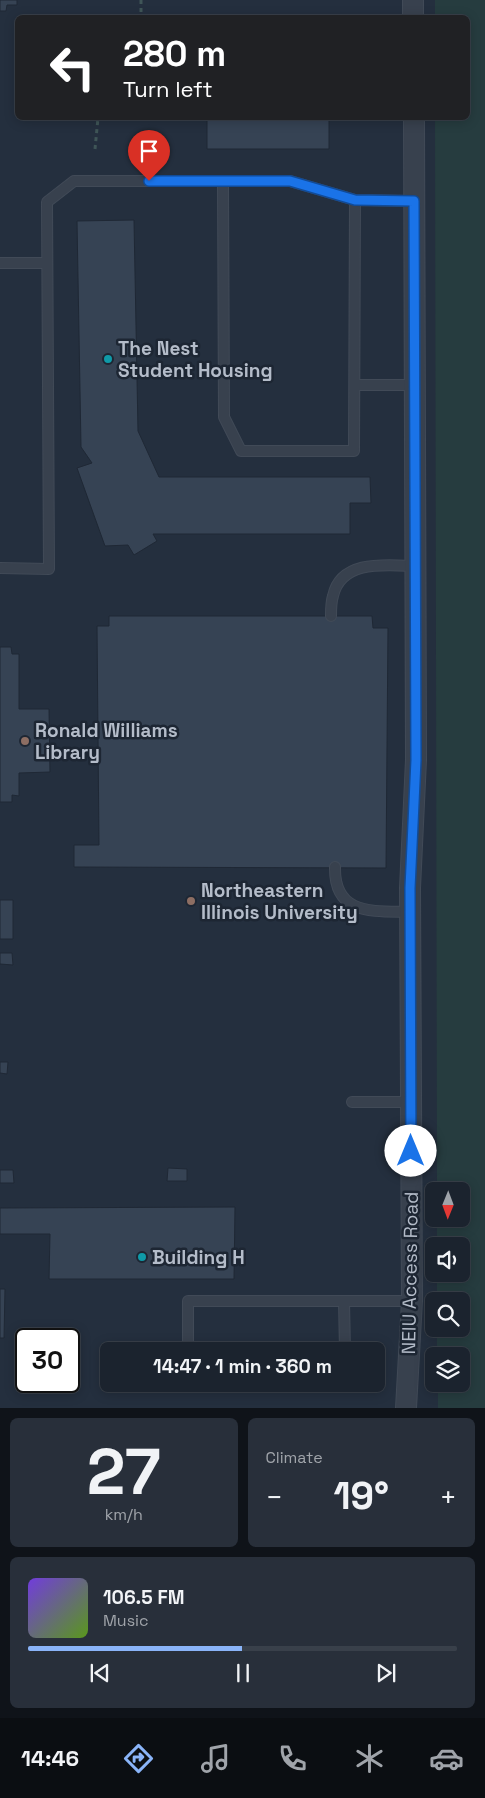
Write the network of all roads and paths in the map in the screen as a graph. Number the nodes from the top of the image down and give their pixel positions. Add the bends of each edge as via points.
1 (141, 0) edge
2 (413, 0) edge
3 (141, 15) edge
4 (413, 15) edge
5 (98, 120) edge
6 (414, 120) edge
7 (95, 149) dead end
8 (223, 181) junction
9 (355, 200) junction
10 (414, 201) junction
11 (0, 263) edge
12 (47, 264) junction
13 (355, 385) junction
14 (413, 385) junction
15 (414, 566) junction
16 (0, 568) edge
17 (331, 616) dead end
18 (335, 867) dead end
19 (410, 912) junction
20 (352, 1102) dead end
21 (411, 1102) junction
22 (344, 1301) junction
23 (412, 1301) junction
24 (188, 1342) edge
25 (345, 1342) edge
26 (406, 1408) edge

1 - 3 path
2 - 4 street
5 - 7 path
6 - 10 street, NEIU Access Road
8 - 9 lane via 290,181
8 - 12 lane via 74,181 47,202
8 - 13 lane via 224,417 241,451 354,451
9 - 10 lane
9 - 13 lane
10 - 14 street, NEIU Access Road
11 - 12 lane
12 - 16 lane via 49,569
13 - 14 lane
14 - 15 street, NEIU Access Road
15 - 17 lane via 379,565 351,571 333,594
15 - 19 street, NEIU Access Road via 416,760
18 - 19 lane via 334,879 346,903 361,909
19 - 21 street, NEIU Access Road
20 - 21 lane
21 - 23 street, NEIU Access Road
22 - 23 lane
22 - 24 lane via 188,1301
22 - 25 lane
23 - 26 street, NEIU Access Road

